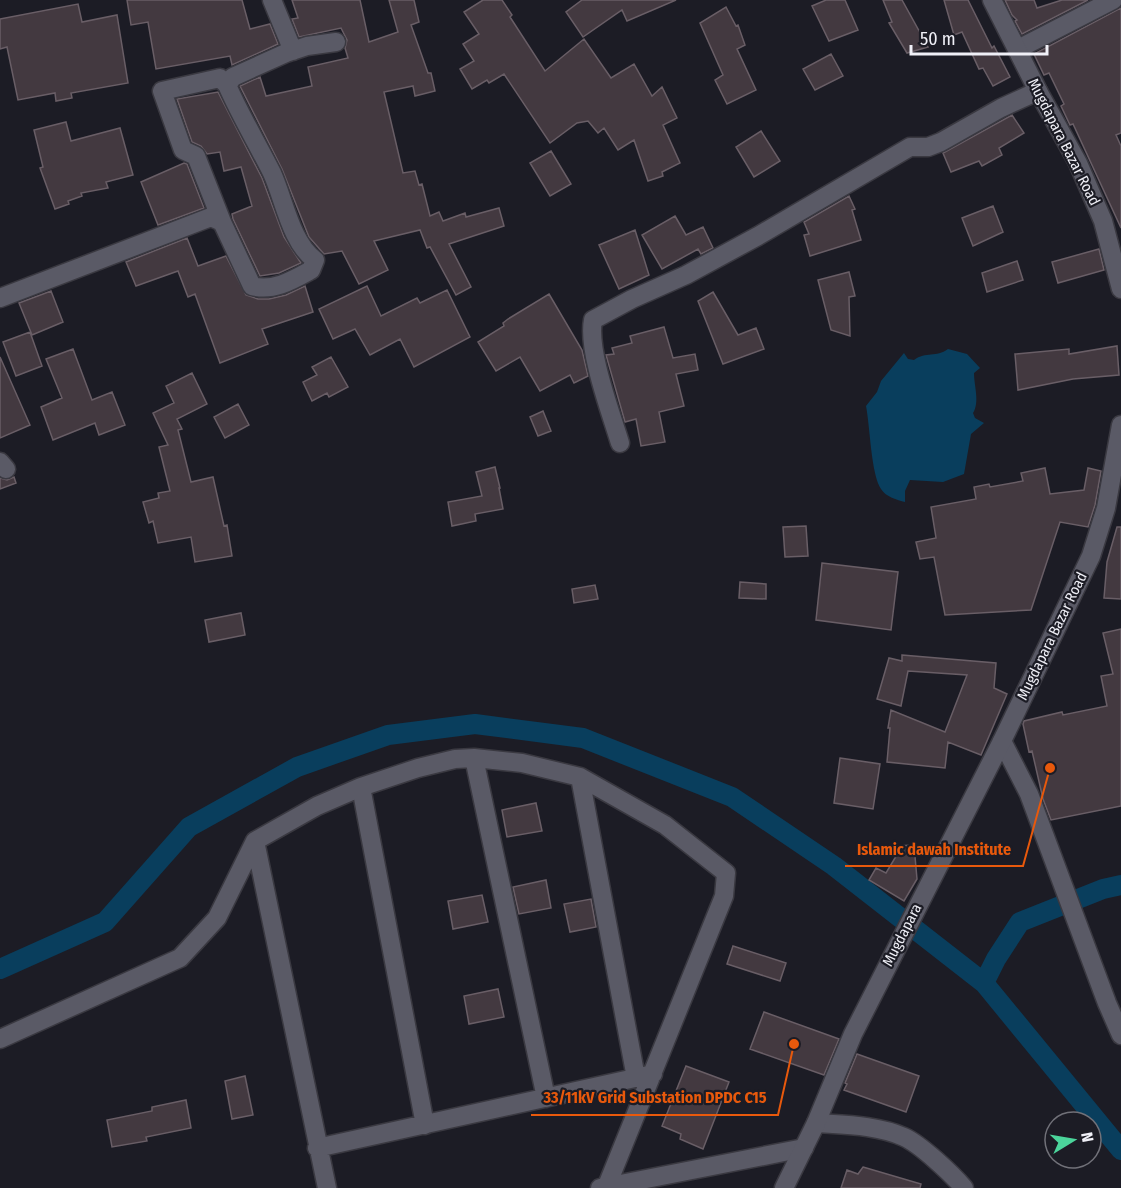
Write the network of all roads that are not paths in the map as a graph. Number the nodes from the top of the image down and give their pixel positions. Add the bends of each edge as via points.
1 (272, 0) edge
2 (992, 0) edge
3 (1113, 0) edge
4 (336, 42) dead end
5 (1018, 49) junction
6 (293, 51) junction
7 (227, 85) junction
8 (1038, 91) junction
9 (222, 222) junction
10 (1121, 289) edge
11 (0, 298) edge
12 (1121, 425) edge
13 (620, 443) dead end
14 (1002, 741) junction
15 (474, 758) junction
16 (580, 777) junction
17 (361, 787) junction
18 (952, 836) joint
19 (255, 841) junction
20 (1121, 1035) edge
21 (0, 1039) edge
22 (644, 1076) junction
23 (546, 1098) junction
24 (816, 1123) junction
25 (425, 1125) junction
26 (317, 1148) junction
27 (804, 1148) junction
28 (327, 1188) edge
29 (604, 1188) edge
30 (784, 1188) edge
31 (964, 1188) edge

1 - 6 street
2 - 5 street, Mugdapara Bazar Road
3 - 5 street
4 - 6 street
5 - 8 street, Mugdapara Bazar Road
6 - 7 street via 233,77
7 - 9 street via 220,78 162,91 183,150 196,156
7 - 9 street via 273,175 298,237 315,260 311,270 277,286 252,286
8 - 10 street, Mugdapara Bazar Road via 1078,163 1103,222
8 - 13 street via 942,142 910,147 749,242 593,320 599,374
9 - 11 street via 211,217
12 - 14 street, Mugdapara Bazar Road via 1106,508 1091,556
14 - 18 street, Mugdapara Bazar Road
14 - 20 street via 1029,794
15 - 16 street via 522,763
15 - 17 street via 418,768
15 - 23 street
16 - 22 street
16 - 22 street via 665,825 726,873 724,896
17 - 19 street via 317,806
17 - 25 street
18 - 24 street, Mugdapara via 853,1034
19 - 21 street via 217,918 180,958
19 - 26 street
22 - 23 street
22 - 29 street
23 - 25 street
24 - 27 street, Mugdapara
24 - 31 street via 865,1126 904,1137 951,1173
25 - 26 street
26 - 28 street
27 - 29 street
27 - 30 street, Mugdapara

